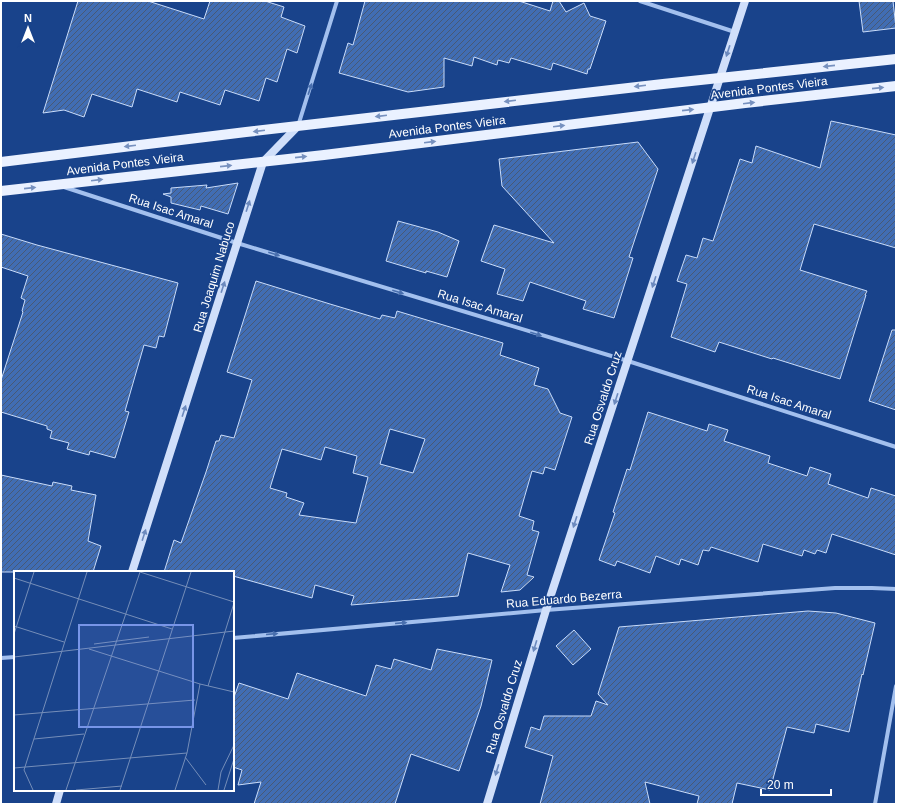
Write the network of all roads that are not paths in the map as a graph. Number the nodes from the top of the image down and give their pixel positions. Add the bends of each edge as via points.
1 (337, 1) edge
2 (640, 1) edge
3 (745, 1) edge
4 (735, 32) junction
5 (896, 59) edge
6 (720, 77) junction
7 (896, 86) edge
8 (710, 108) junction
9 (298, 126) junction
10 (1, 162) edge
11 (262, 162) junction
12 (58, 185) junction
13 (1, 191) edge
14 (237, 243) junction
15 (628, 362) junction
16 (896, 447) edge
17 (132, 571) edge
18 (896, 590) edge
19 (546, 610) junction
20 (234, 638) edge
21 (14, 657) edge
22 (1, 658) edge
23 (896, 686) edge
24 (60, 791) edge
25 (56, 804) edge
26 (487, 804) edge
27 (875, 804) edge

9 -> 1 street, Rua Joaquim Nabuco
2 - 4 street
3 - 4 street, Rua Osvaldo Cruz
4 -> 6 street, Rua Osvaldo Cruz
5 -> 6 main road, Avenida Pontes Vieira
6 - 8 street, Rua Osvaldo Cruz
6 -> 9 main road, Avenida Pontes Vieira
8 -> 7 main road, Avenida Pontes Vieira
11 -> 8 main road, Avenida Pontes Vieira
8 -> 15 street, Rua Osvaldo Cruz
9 -> 10 main road, Avenida Pontes Vieira
9 - 11 street, Rua Joaquim Nabuco
12 -> 11 main road, Avenida Pontes Vieira
14 -> 11 street, Rua Joaquim Nabuco
13 -> 12 main road, Avenida Pontes Vieira
12 - 14 street, Rua Isac Amaral
14 -> 15 street, Rua Isac Amaral
17 -> 14 street, Rua Joaquim Nabuco
15 - 16 street, Rua Isac Amaral
15 -> 19 street, Rua Osvaldo Cruz
18 - 19 street, Rua Eduardo Bezerra via 835,588
20 -> 19 street, Rua Eduardo Bezerra
19 -> 26 street, Rua Osvaldo Cruz
21 - 22 street
23 - 27 street
24 - 25 street

